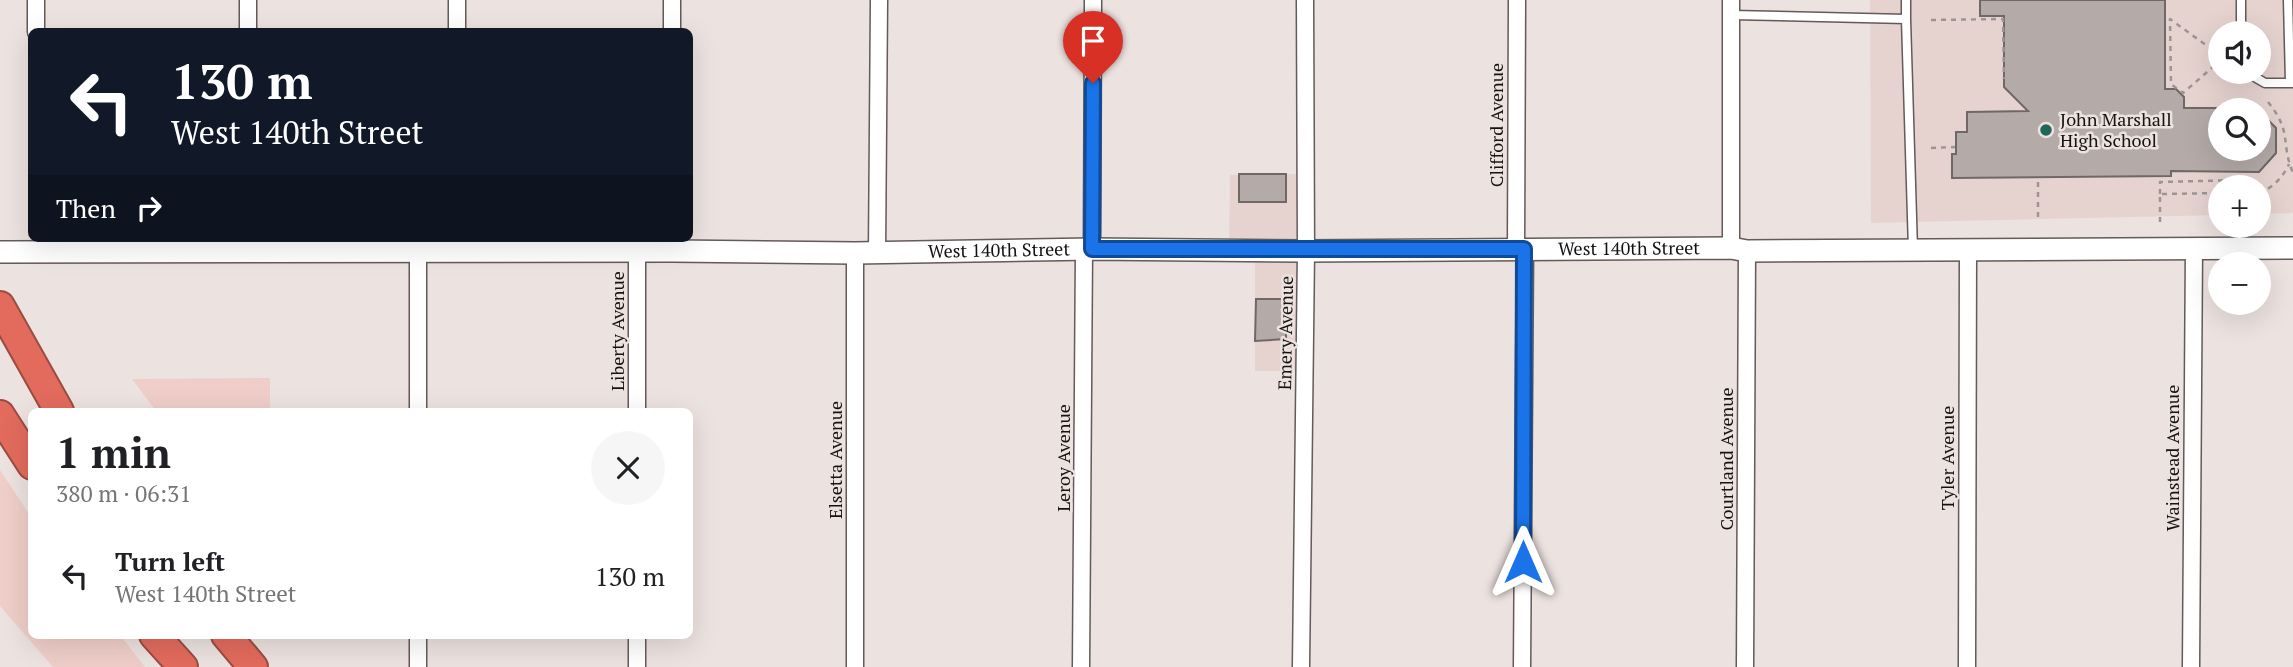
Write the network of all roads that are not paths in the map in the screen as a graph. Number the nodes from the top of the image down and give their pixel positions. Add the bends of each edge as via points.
1 (36, 0) edge
2 (248, 0) edge
3 (457, 0) edge
4 (672, 0) edge
5 (879, 0) edge
6 (1093, 0) edge
7 (1306, 0) edge
8 (1517, 0) edge
9 (1906, 0) edge
10 (2241, 0) edge
11 (2288, 0) edge
12 (1731, 8) edge
13 (1906, 19) junction
14 (2241, 21) edge
15 (36, 28) edge
16 (248, 28) edge
17 (457, 28) edge
18 (672, 28) edge
19 (2271, 83) edge
20 (2291, 83) edge
21 (673, 244) edge
22 (250, 245) edge
23 (456, 245) edge
24 (2194, 248) junction
25 (2293, 248) edge
26 (1088, 249) junction
27 (1520, 250) junction
28 (1739, 250) junction
29 (1913, 250) junction
30 (1968, 250) junction
31 (1306, 251) junction
32 (0, 252) edge
33 (418, 252) junction
34 (637, 252) junction
35 (866, 253) junction
36 (0, 306) edge
37 (57, 408) edge
38 (418, 408) edge
39 (637, 408) edge
40 (0, 415) edge
41 (28, 459) edge
42 (158, 639) edge
43 (229, 639) edge
44 (418, 639) edge
45 (637, 639) edge
46 (183, 667) edge
47 (253, 667) edge
48 (418, 667) edge
49 (637, 667) edge
50 (855, 667) edge
51 (1081, 667) edge
52 (1301, 667) edge
53 (1522, 667) edge
54 (1745, 667) edge
55 (1967, 667) edge
56 (2191, 667) edge

1 - 15 street
2 - 16 street
3 - 17 street
4 - 18 street
5 - 35 street, Elsetta Avenue
6 - 26 street, Leroy Avenue
7 - 31 street, Emery Avenue
8 - 27 street, Clifford Avenue
9 - 13 lane
10 - 14 lane
11 - 20 lane
12 - 13 lane
12 - 28 street, Courtland Avenue
13 - 29 lane
19 - 20 lane
21 - 34 street, West 140th Street
21 - 35 street, West 140th Street
22 - 32 street, West 140th Street
22 - 33 street, West 140th Street
23 - 33 street, West 140th Street
23 - 34 street, West 140th Street
24 - 25 street, West 140th Street
24 - 30 street, West 140th Street
24 - 56 street, Wainstead Avenue
26 - 31 street, West 140th Street
26 - 35 street, West 140th Street
26 - 51 street, Leroy Avenue
27 - 28 street, West 140th Street
27 - 31 street, West 140th Street
27 - 53 street, Clifford Avenue
28 - 29 street, West 140th Street
28 - 54 street, Courtland Avenue
29 - 30 street, West 140th Street
30 - 55 street, Tyler Avenue
31 - 52 street, Emery Avenue
33 - 38 street
34 - 39 street, Liberty Avenue
35 - 50 street, Elsetta Avenue
36 - 37 highway
40 - 41 highway
42 - 46 highway
43 - 47 highway
44 - 48 street
45 - 49 street

